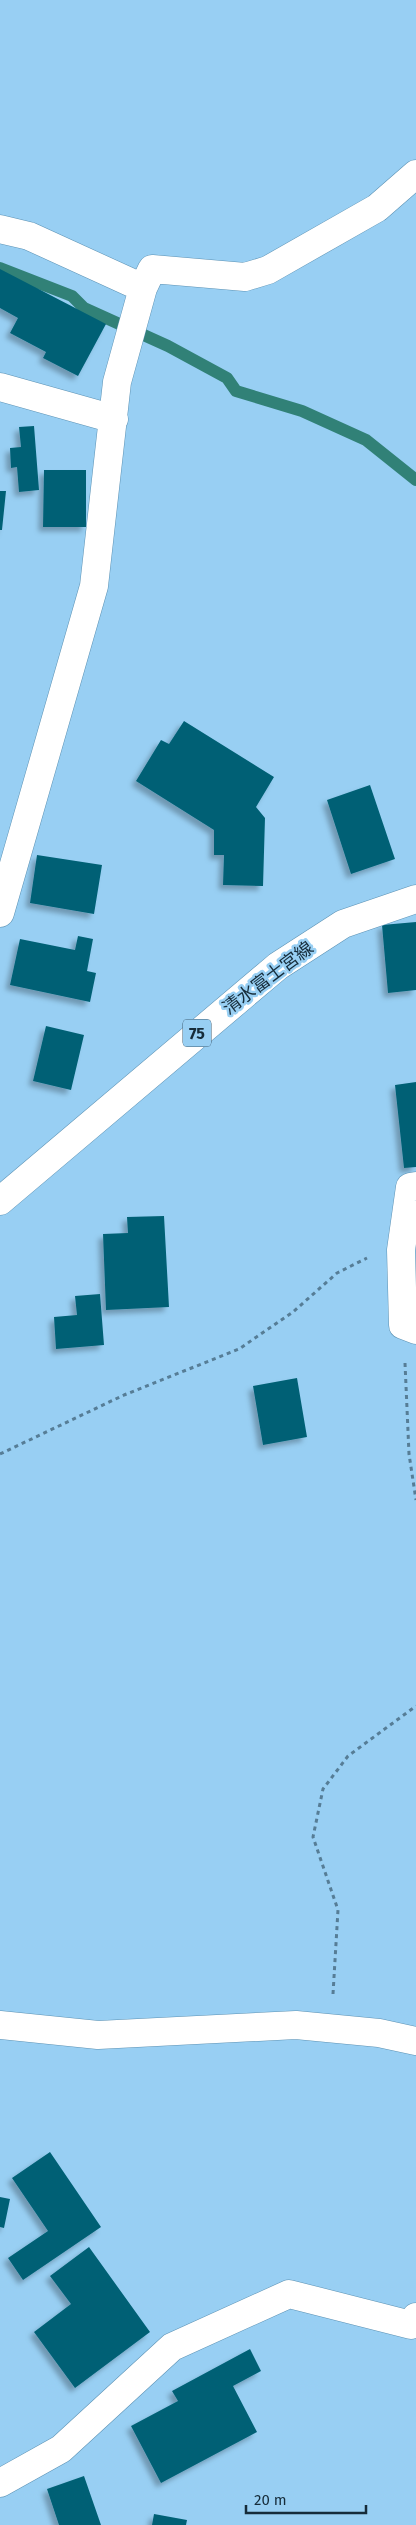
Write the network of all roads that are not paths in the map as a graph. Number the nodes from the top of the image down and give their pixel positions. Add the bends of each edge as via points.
1 (416, 174) edge
2 (0, 228) edge
3 (143, 288) junction
4 (0, 387) edge
5 (114, 419) junction
6 (416, 899) edge
7 (0, 913) edge
8 (416, 1186) edge
9 (0, 1201) edge
10 (410, 1328) edge
11 (0, 2024) edge
12 (416, 2041) edge
13 (414, 2326) edge
14 (0, 2483) edge

1 - 3 street via 377,208 268,270 245,276 152,269
2 - 3 street via 29,236
3 - 5 street via 117,382
4 - 5 street
5 - 7 street via 94,586
6 - 9 street, 清水富士宮線 / 75 via 343,924 278,966
8 - 10 street via 410,1187 401,1250
11 - 12 street via 98,2035 296,2025 379,2033
13 - 14 street via 289,2294 172,2347 61,2449

